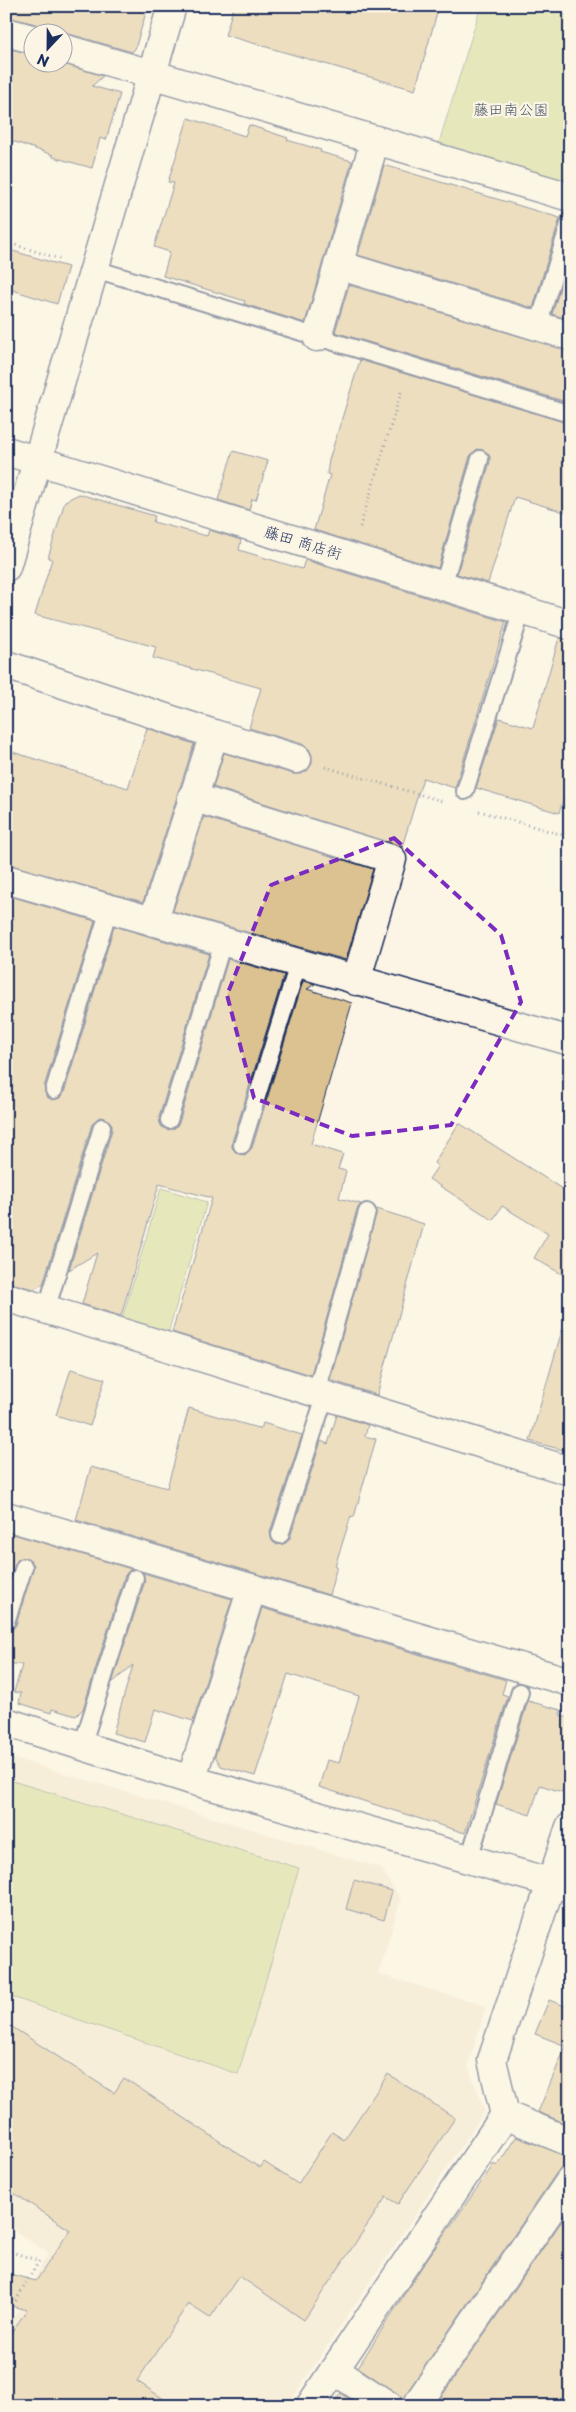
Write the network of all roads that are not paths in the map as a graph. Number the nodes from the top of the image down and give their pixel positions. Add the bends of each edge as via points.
1 (172, 6) edge
2 (6, 32) edge
3 (22, 36) edge
4 (72, 51) edge
5 (151, 74) junction
6 (374, 140) junction
7 (570, 198) edge
8 (570, 221) edge
9 (338, 265) junction
10 (95, 269) junction
11 (538, 326) junction
12 (570, 336) edge
13 (317, 337) junction
14 (570, 414) edge
15 (6, 451) edge
16 (37, 459) junction
17 (480, 459) dead end
18 (6, 567) edge
19 (443, 586) junction
20 (522, 610) junction
21 (570, 624) edge
22 (6, 665) edge
23 (214, 734) junction
24 (297, 759) road end
25 (466, 791) dead end
26 (192, 797) junction
27 (6, 878) edge
28 (109, 909) junction
29 (153, 922) junction
30 (223, 942) junction
31 (298, 964) junction
32 (356, 981) junction
33 (570, 1042) edge
34 (54, 1090) dead end
35 (169, 1120) dead end
36 (102, 1127) dead end
37 (242, 1145) dead end
38 (367, 1212) dead end
39 (6, 1297) edge
40 (46, 1310) junction
41 (320, 1394) junction
42 (570, 1471) edge
43 (6, 1516) edge
44 (280, 1535) dead end
45 (24, 1568) dead end
46 (134, 1578) dead end
47 (252, 1588) junction
48 (6, 1622) edge
49 (570, 1682) edge
50 (520, 1692) dead end
51 (6, 1722) edge
52 (82, 1746) junction
53 (191, 1780) junction
54 (570, 1827) edge
55 (469, 1859) junction
56 (561, 1886) edge
57 (505, 2115) junction
58 (570, 2142) edge
59 (570, 2181) edge
60 (334, 2370) junction
61 (310, 2406) edge
62 (389, 2406) edge
63 (416, 2406) edge

1 - 5 street
2 - 3 street
4 - 5 street
5 - 6 street
5 - 10 street
6 - 7 street
6 - 9 street
8 - 11 lane
9 - 11 street
9 - 13 street
10 - 13 lane
10 - 16 street
11 - 12 street
13 - 14 lane
15 - 16 street, 藤田 商店街
16 - 18 street
16 - 19 street, 藤田 商店街
17 - 19 lane
19 - 20 street, 藤田 商店街
20 - 21 street, 藤田 商店街
20 - 25 lane
22 - 23 street
23 - 24 street
23 - 26 street
26 - 29 street
26 - 32 street via 392,859
27 - 28 street
28 - 29 street
28 - 34 lane
29 - 30 street
30 - 31 street
30 - 35 lane
31 - 32 street
31 - 37 lane
32 - 33 street
36 - 40 lane
38 - 41 lane
39 - 40 street
40 - 41 street
41 - 42 street
41 - 44 lane
43 - 47 street
45 - 48 lane
46 - 52 lane
47 - 49 street
47 - 53 street
50 - 55 lane
51 - 52 street
52 - 53 street
53 - 55 street
54 - 56 street
55 - 56 street
56 - 57 street via 492,2060
57 - 58 street
57 - 60 street
59 - 63 street
60 - 61 street
60 - 62 street

